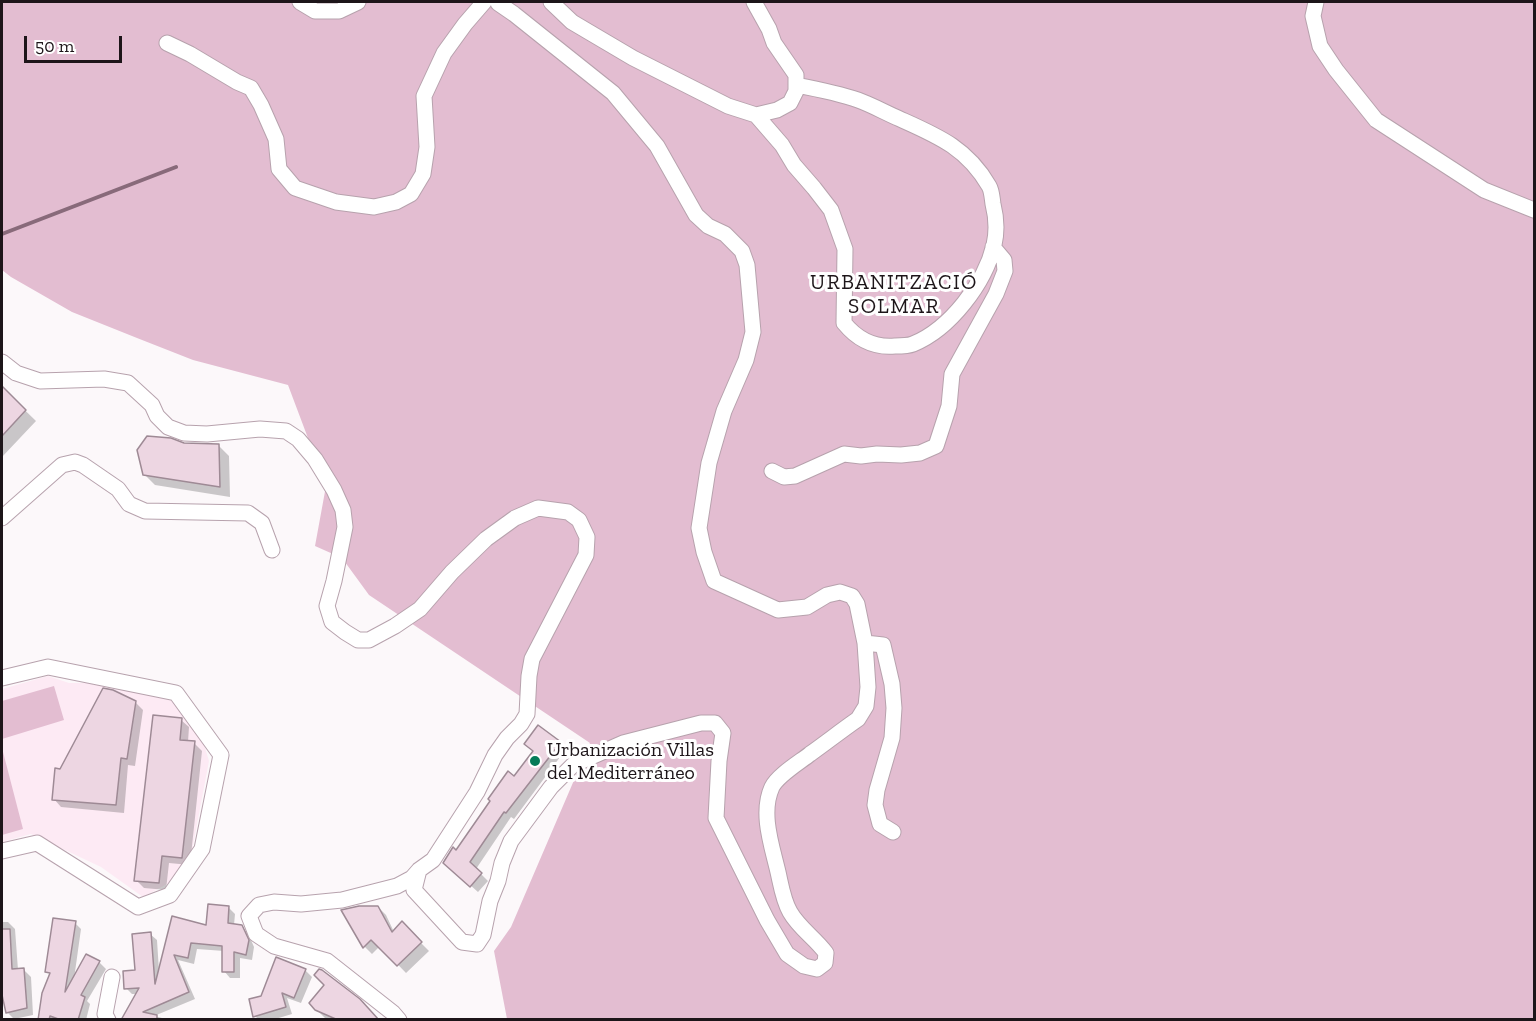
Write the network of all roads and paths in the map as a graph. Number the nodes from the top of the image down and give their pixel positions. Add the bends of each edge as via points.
1 (300, 2) edge
2 (358, 2) edge
3 (484, 2) edge
4 (499, 2) edge
5 (551, 2) edge
6 (754, 2) edge
7 (1316, 2) edge
8 (167, 43) dead end
9 (796, 85) junction
10 (756, 115) junction
11 (1534, 210) edge
12 (993, 247) junction
13 (2, 362) edge
14 (772, 471) dead end
15 (2, 518) edge
16 (272, 550) dead end
17 (865, 643) junction
18 (2, 678) edge
19 (893, 832) dead end
20 (2, 851) edge
21 (419, 870) junction
22 (112, 977) dead end
23 (108, 1020) edge
24 (399, 1020) edge

1 - 2 street via 315,11 339,11
3 - 8 street via 444,53 424,96 427,147 423,174 411,194 374,207 336,202 295,188 279,169 276,139 251,88
4 - 17 street via 613,93 657,146 696,215 742,251 747,265 753,332 709,463 699,528 714,581 778,610 807,607 826,595 840,592 852,596
5 - 10 street via 584,31 728,106
6 - 9 street via 774,43 796,75
7 - 11 street via 1313,16 1320,46 1376,120 1484,190
9 - 10 street via 790,103
9 - 12 street via 858,100 942,139 969,159 990,188 995,214
10 - 12 street via 831,210 845,249 844,323 854,336 888,347 911,345 935,333 973,291
12 - 14 street via 1004,260 1005,270 952,374 949,406 936,446 901,455 844,454 795,476 784,477
13 - 21 street via 16,373 40,381 104,379 128,383 168,427 184,433 260,429 286,431 298,439 315,459 343,510 345,527 327,606 332,622 358,640 369,640 420,609 486,539 515,518 538,508 568,512 579,520 587,537 586,555 532,659 527,714 495,755 477,792 433,860
15 - 16 street via 62,465 75,462 118,489 129,504 145,511 248,513 262,523
17 - 19 street via 884,645 892,684 892,738 875,805 880,824
17 - 21 street via 866,706 858,718 786,772 773,785 769,799 769,832 786,903 798,923 826,953 825,963 817,969 804,966 787,954 716,818 723,733 715,723 623,743 573,765 551,787 511,841 477,944 462,942 414,891
18 - 20 street via 48,667 176,693 221,755 202,849 170,895 138,908 37,843
21 - 24 street via 397,886 331,901 259,905 249,916 256,934 274,946 327,960
22 - 23 street via 105,1014

